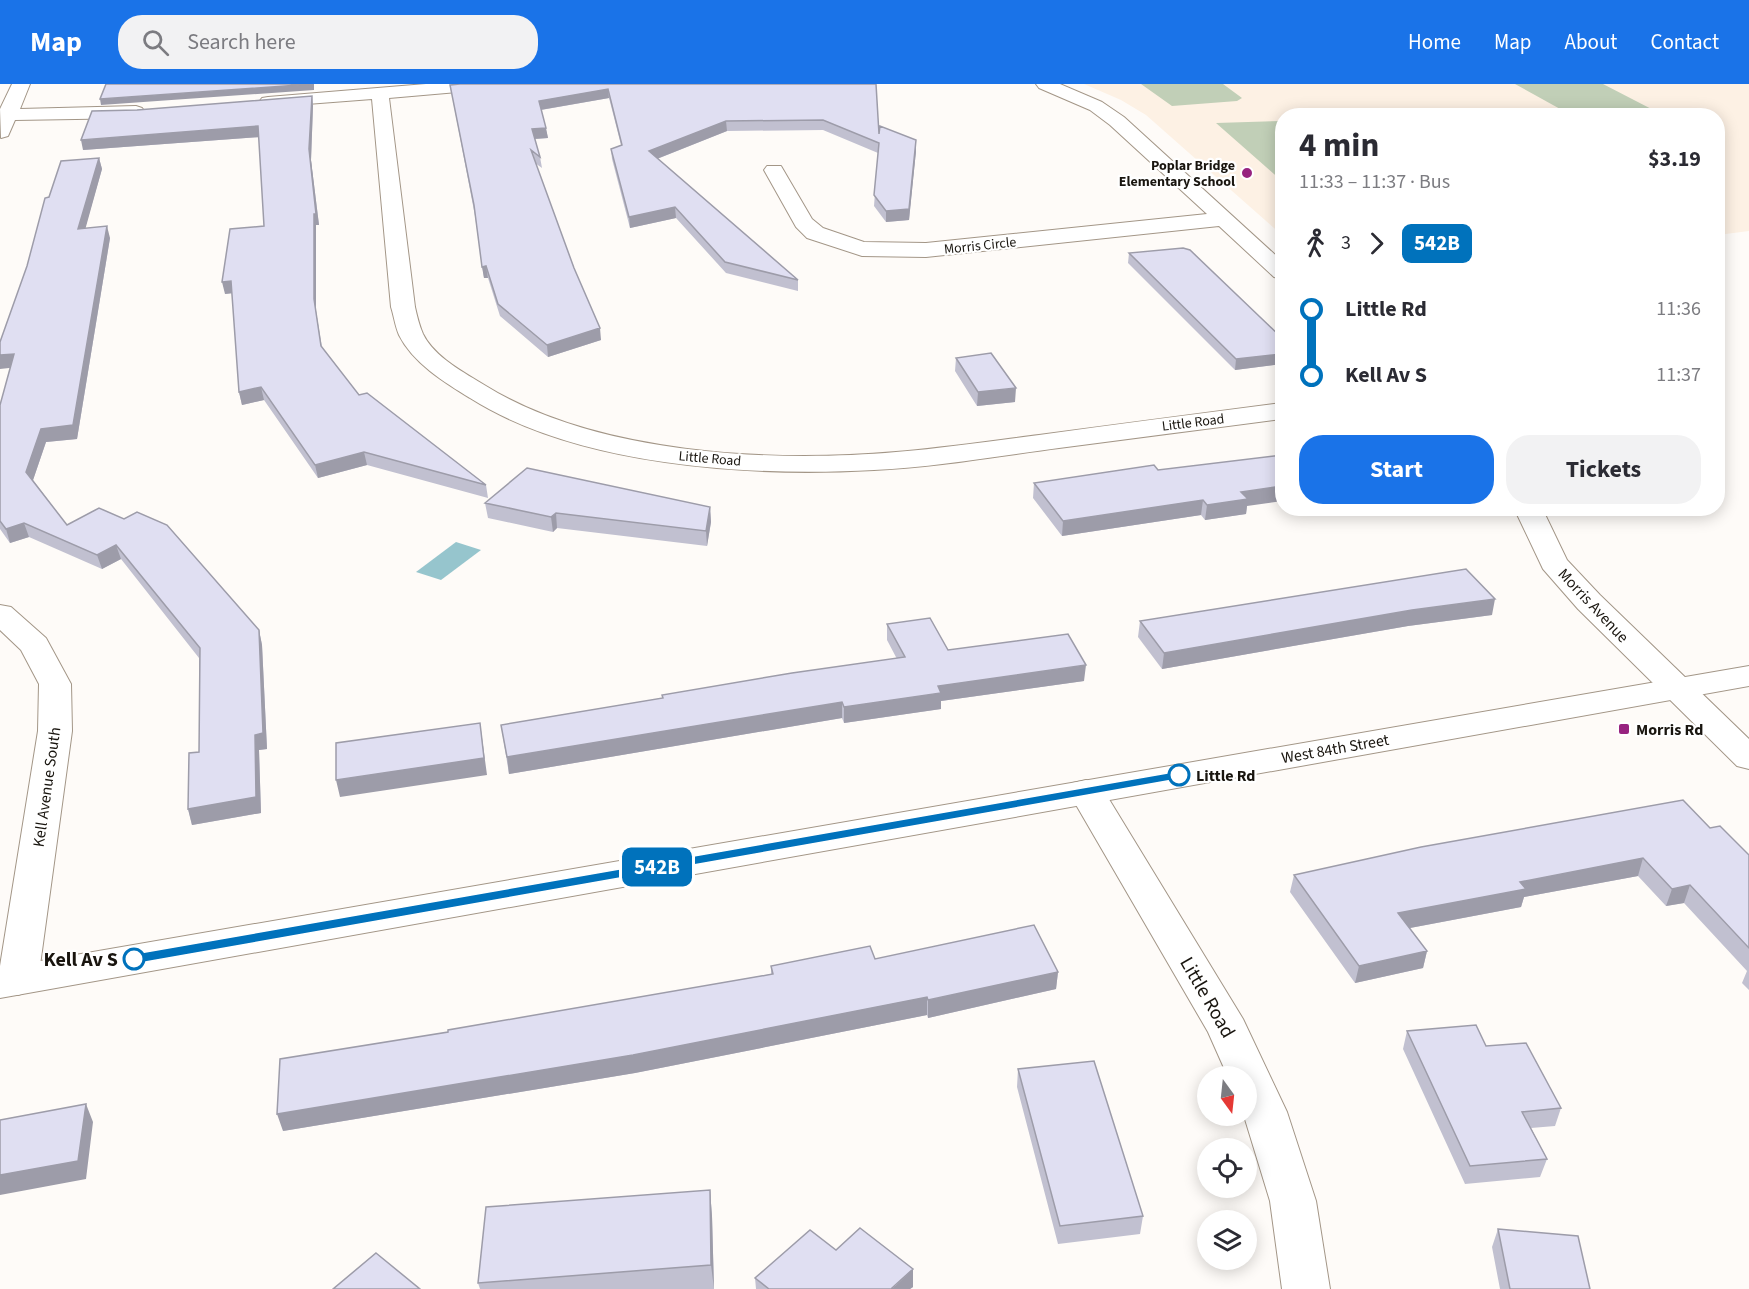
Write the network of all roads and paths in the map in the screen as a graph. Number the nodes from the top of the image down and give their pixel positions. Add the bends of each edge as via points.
1 (21, 84) edge
2 (492, 84) edge
3 (1045, 84) edge
4 (380, 94) junction
5 (254, 104) edge
6 (150, 111) edge
7 (4, 115) edge
8 (0, 134) edge
9 (774, 170) dead end
10 (1223, 219) junction
11 (1275, 266) edge
12 (1275, 412) edge
13 (1532, 516) edge
14 (0, 614) edge
15 (1749, 676) edge
16 (1677, 689) junction
17 (1749, 758) edge
18 (1086, 791) junction
19 (9, 981) edge
20 (1306, 1289) edge

1 - 7 street
2 - 4 street
3 - 10 street via 1096,106 1117,121
4 - 5 street
4 - 12 street, Little Road via 403,307 413,338 441,367 479,395 535,421 604,441 680,456 765,463 854,464
6 - 7 street
7 - 8 street
9 - 10 street, Morris Circle via 803,222 815,233 862,249 926,250
10 - 11 street
13 - 16 street, Morris Avenue via 1554,563
14 - 19 street, Kell Avenue South via 35,645 55,684 55,731
15 - 16 street, West 84th Street
16 - 17 street, Morris Avenue
16 - 18 street, West 84th Street
18 - 19 street, West 84th Street
18 - 20 street, Little Road via 1228,1030 1265,1112 1293,1201

